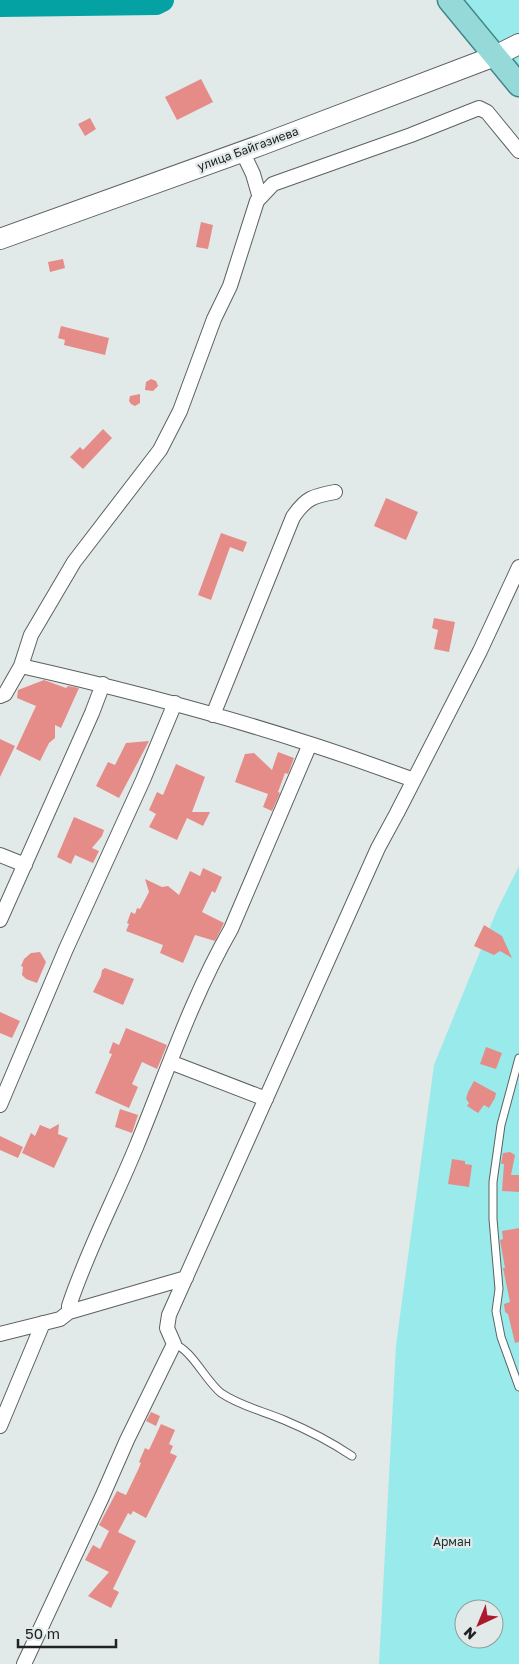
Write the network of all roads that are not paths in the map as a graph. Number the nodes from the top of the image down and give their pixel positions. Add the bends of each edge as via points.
1 (448, 0) edge
2 (519, 44) edge
3 (496, 56) junction
4 (519, 85) edge
5 (519, 151) edge
6 (242, 152) junction
7 (260, 198) junction
8 (0, 239) edge
9 (336, 492) dead end
10 (519, 567) edge
11 (21, 666) junction
12 (103, 684) junction
13 (0, 696) edge
14 (175, 703) junction
15 (213, 715) junction
16 (310, 744) junction
17 (414, 780) junction
18 (0, 855) edge
19 (25, 864) junction
20 (0, 920) edge
21 (519, 1058) edge
22 (170, 1062) junction
23 (266, 1099) junction
24 (0, 1106) edge
25 (186, 1278) junction
26 (69, 1312) junction
27 (43, 1323) junction
28 (0, 1334) edge
29 (174, 1344) junction
30 (519, 1387) edge
31 (0, 1426) edge
32 (352, 1456) dead end
33 (24, 1664) edge

1 - 3 main road
2 - 3 main road, улица Байгазиева
3 - 4 main road
3 - 6 main road, улица Байгазиева
5 - 7 street via 487,112 479,108 273,184
6 - 7 street
6 - 8 main road, улица Байгазиева
7 - 11 street via 230,286 180,412 160,450 74,562 30,635
9 - 15 street via 302,503 293,517
10 - 17 street
11 - 12 street
11 - 13 street via 5,694
12 - 14 street
12 - 19 street
14 - 15 street
14 - 24 street
15 - 16 street
16 - 17 street
16 - 22 street
17 - 23 street via 378,848
18 - 19 street
19 - 20 street
21 - 30 lane via 501,1125 493,1182 499,1289 496,1311 501,1337
22 - 23 street
22 - 26 street via 123,1180 82,1270
23 - 25 street
25 - 26 street
25 - 29 street via 169,1315 167,1328
26 - 27 street via 60,1319
27 - 28 street
27 - 31 street
29 - 32 lane via 182,1347 212,1385 236,1402 285,1420
29 - 33 street

